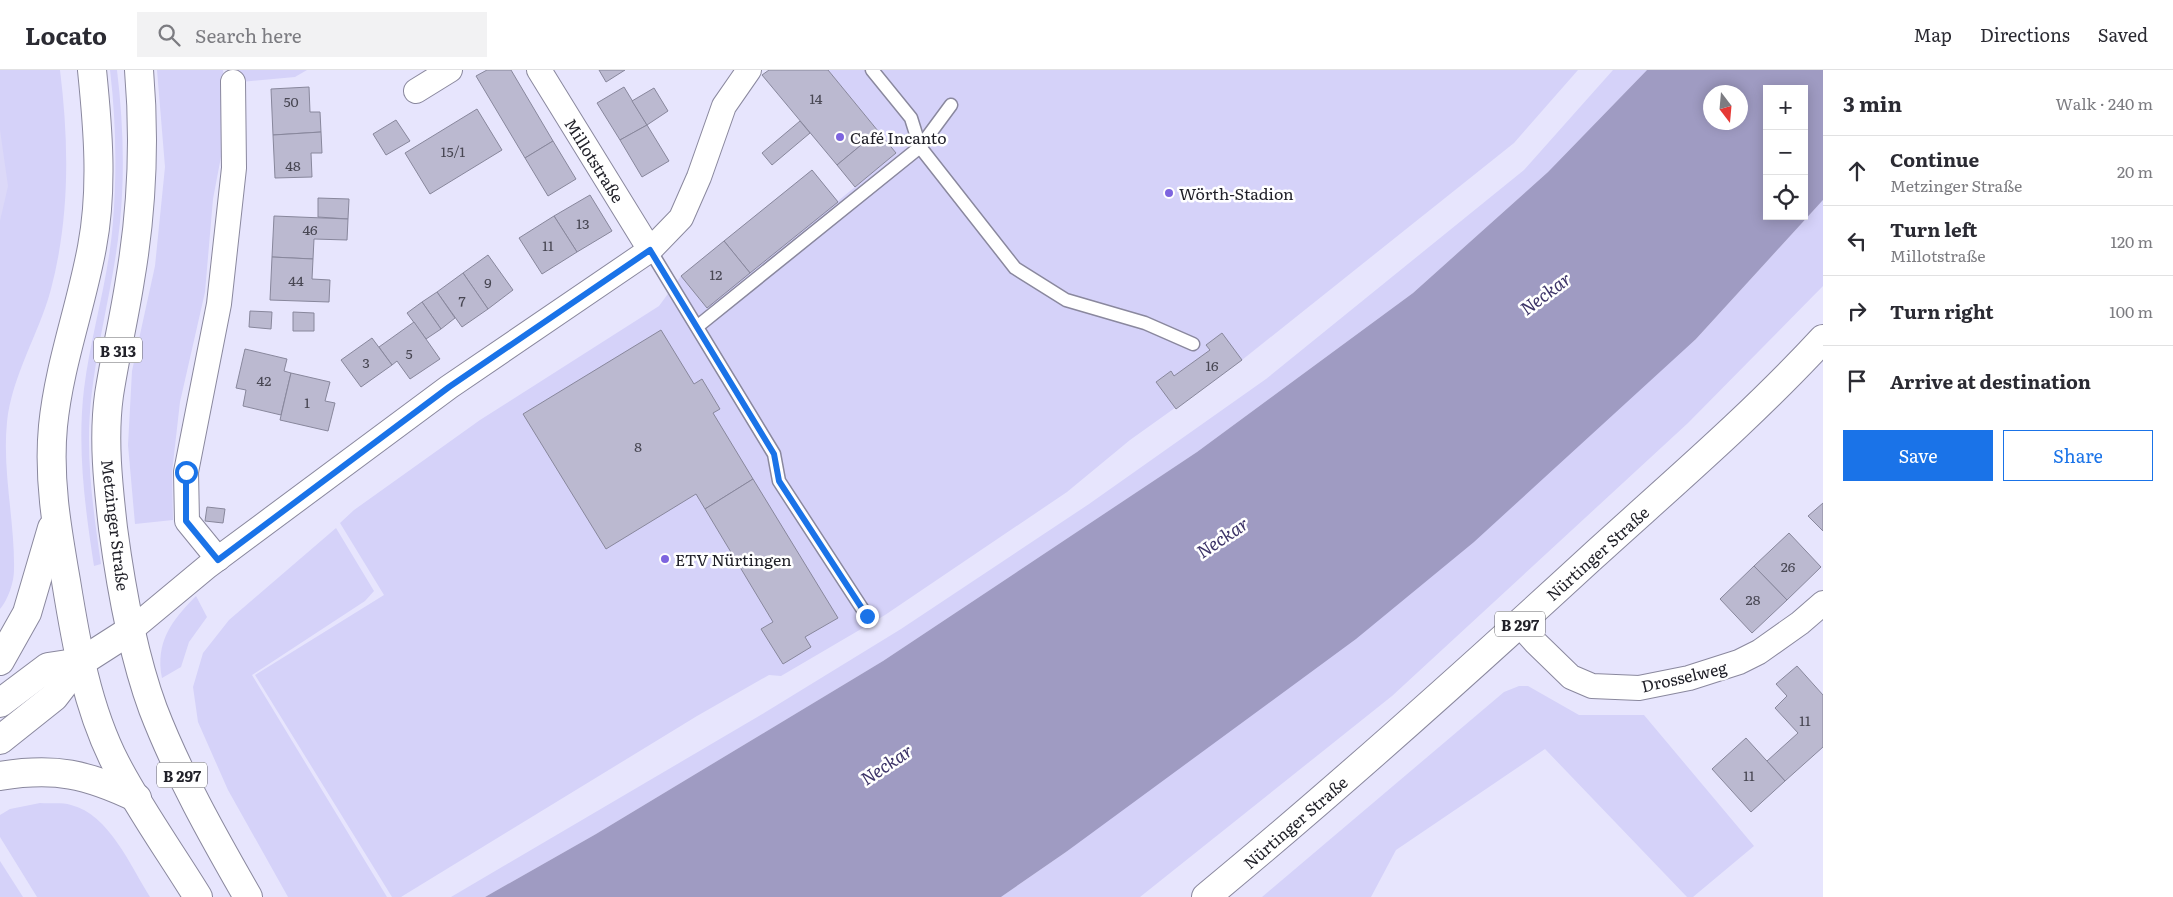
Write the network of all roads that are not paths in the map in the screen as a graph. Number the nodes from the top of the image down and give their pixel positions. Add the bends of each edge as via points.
1 (92, 70) edge
2 (139, 70) edge
3 (450, 70) edge
4 (539, 70) edge
5 (872, 70) edge
6 (740, 75) edge
7 (232, 76) edge
8 (416, 91) dead end
9 (951, 104) dead end
10 (920, 148) junction
11 (650, 250) junction
12 (698, 326) junction
13 (1823, 339) edge
14 (1193, 344) dead end
15 (55, 519) junction
16 (218, 560) junction
17 (1823, 603) edge
18 (867, 616) dead end
19 (1519, 624) junction
20 (131, 630) junction
21 (0, 661) edge
22 (81, 662) junction
23 (148, 692) joint
24 (0, 703) edge
25 (0, 740) edge
26 (0, 776) edge
27 (137, 798) junction
28 (192, 886) edge
29 (248, 897) edge
30 (1206, 897) edge

1 - 15 main road, B 313 via 99,166 97,206 92,246 53,424 51,475
2 - 20 main road, Metzinger Straße / B 313 via 143,117 142,176 131,279 109,396 107,445 110,502
3 - 8 street
4 - 11 street, Millotstraße
5 - 10 lane via 910,118
6 - 11 street via 724,106 699,177 680,218
7 - 16 street via 234,168 219,304 186,472 186,521
9 - 10 lane
10 - 12 lane
10 - 14 lane via 1015,268 1066,300 1145,323
11 - 12 lane
11 - 16 street via 449,387
12 - 18 lane via 774,454 779,481
13 - 19 main road, Nürtinger Straße / B 297 via 1720,442
15 - 21 main road via 27,613
15 - 22 main road, B 313
16 - 20 street
17 - 19 street, Drosselweg via 1800,624 1739,662 1689,678 1639,688 1592,686 1572,677
19 - 30 main road, Nürtinger Straße / B 297 via 1294,825
20 - 22 main road
20 - 23 main road, B 313
22 - 24 main road via 48,667
22 - 25 main road via 54,697
22 - 27 main road, B 313 via 96,719 116,764
23 - 29 main road, B 297 via 176,761
26 - 27 main road, B 297 via 42,771 64,774 108,785
27 - 28 main road, B 297

